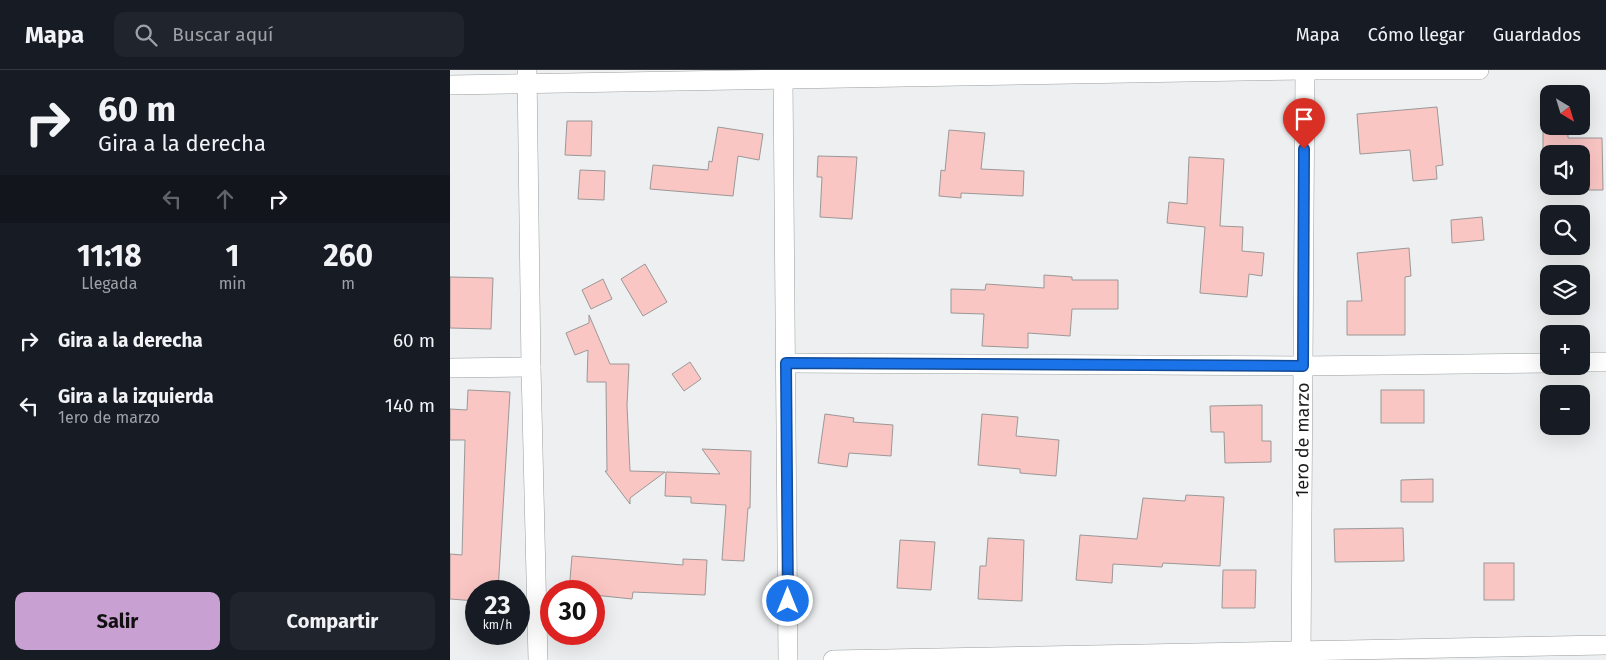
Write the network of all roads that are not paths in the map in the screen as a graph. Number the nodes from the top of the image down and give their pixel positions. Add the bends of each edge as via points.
1 (1305, 70) edge
2 (1479, 70) edge
3 (527, 76) edge
4 (783, 79) junction
5 (450, 85) edge
6 (1540, 362) edge
7 (1590, 362) edge
8 (1606, 362) edge
9 (786, 363) junction
10 (1303, 366) junction
11 (530, 367) junction
12 (450, 368) edge
13 (1606, 645) edge
14 (1301, 656) edge
15 (538, 660) edge
16 (788, 660) edge
17 (834, 660) edge

1 - 2 street
1 - 4 street
1 - 10 street, 1ero de marzo
3 - 4 street
3 - 5 street
3 - 11 street
4 - 9 street
6 - 10 street
7 - 8 street
9 - 10 street
9 - 16 street
10 - 14 street, 1ero de marzo
11 - 12 street
11 - 15 street
13 - 14 street
14 - 17 street

